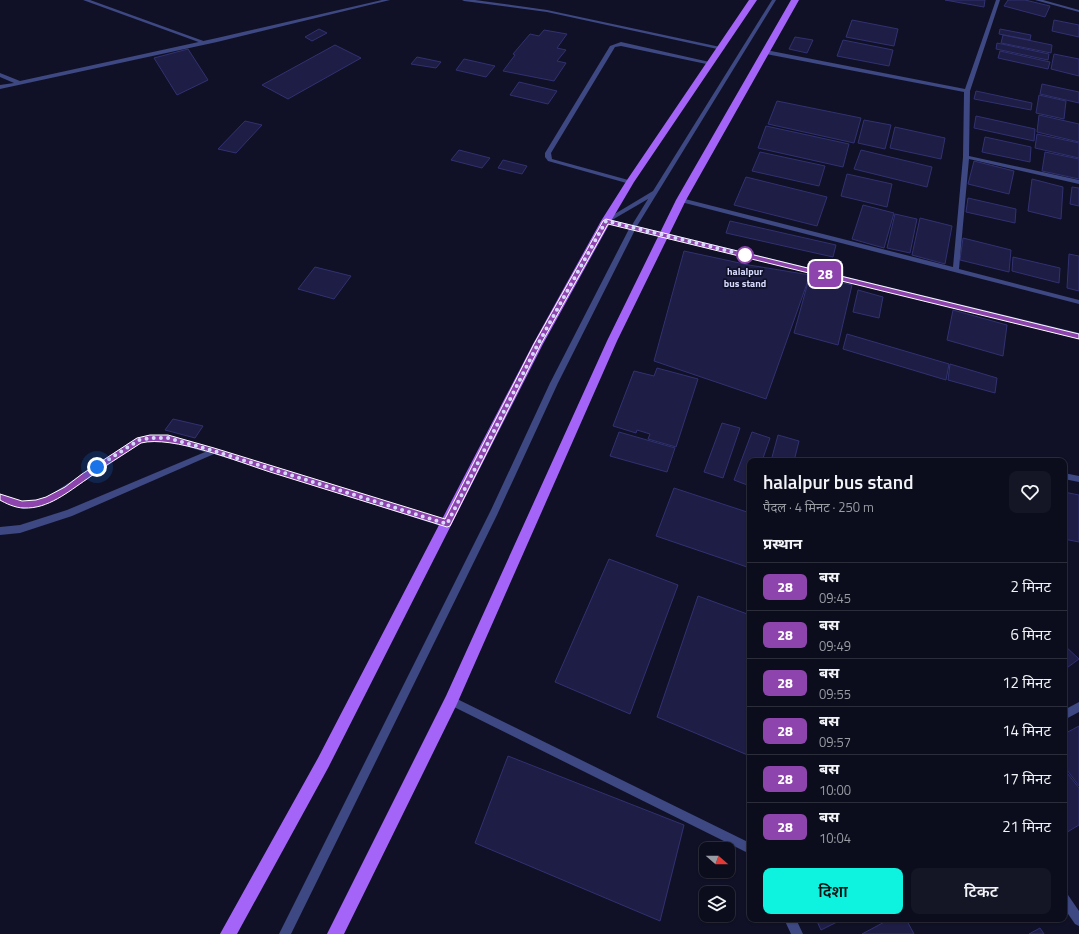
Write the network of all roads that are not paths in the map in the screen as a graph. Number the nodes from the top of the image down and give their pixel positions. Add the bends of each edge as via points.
1 (85, 0) edge
2 (388, 0) edge
3 (464, 0) edge
4 (753, 0) edge
5 (774, 0) edge
6 (796, 0) edge
7 (998, 0) edge
8 (1037, 0) edge
9 (1079, 11) edge
10 (206, 43) junction
11 (722, 48) junction
12 (766, 52) junction
13 (711, 63) junction
14 (0, 75) edge
15 (20, 83) junction
16 (0, 87) edge
17 (967, 91) junction
18 (966, 157) junction
19 (630, 182) junction
20 (1079, 182) edge
21 (655, 192) junction
22 (682, 200) junction
23 (606, 221) junction
24 (633, 228) junction
25 (665, 236) junction
26 (956, 271) junction
27 (1079, 302) edge
28 (1079, 336) edge
29 (214, 451) junction
30 (1067, 477) edge
31 (1079, 479) edge
32 (0, 498) edge
33 (447, 524) junction
34 (0, 531) edge
35 (450, 701) junction
36 (1079, 708) edge
37 (1067, 714) edge
38 (747, 848) edge
39 (1067, 903) edge
40 (1079, 920) edge
41 (791, 922) edge
42 (228, 934) edge
43 (285, 934) edge
44 (335, 934) edge
45 (797, 934) edge

1 - 10 street
2 - 10 street
3 - 11 street via 547,11
4 - 11 main road
5 - 21 street
6 - 12 main road
7 - 17 street
8 - 9 street
10 - 15 street
11 - 13 main road
12 - 17 street
12 - 22 main road
13 - 19 main road
13 - 19 street via 621,44 613,46 548,153 548,157 550,160
14 - 15 street
15 - 16 street
17 - 18 street
18 - 20 street
18 - 26 street
19 - 23 main road
21 - 23 street
21 - 24 street
22 - 25 main road
22 - 26 street
23 - 24 street
23 - 33 main road via 538,344
24 - 25 street
24 - 43 street via 554,383 490,519
25 - 28 street
25 - 35 main road via 612,341
26 - 27 street
29 - 32 street via 168,438 139,440 68,489 49,499 36,504 22,505
29 - 33 street
29 - 34 street via 69,514 20,529
30 - 31 street
33 - 42 main road via 323,763
35 - 38 street
35 - 44 main road
36 - 37 street
39 - 40 street
41 - 45 street

